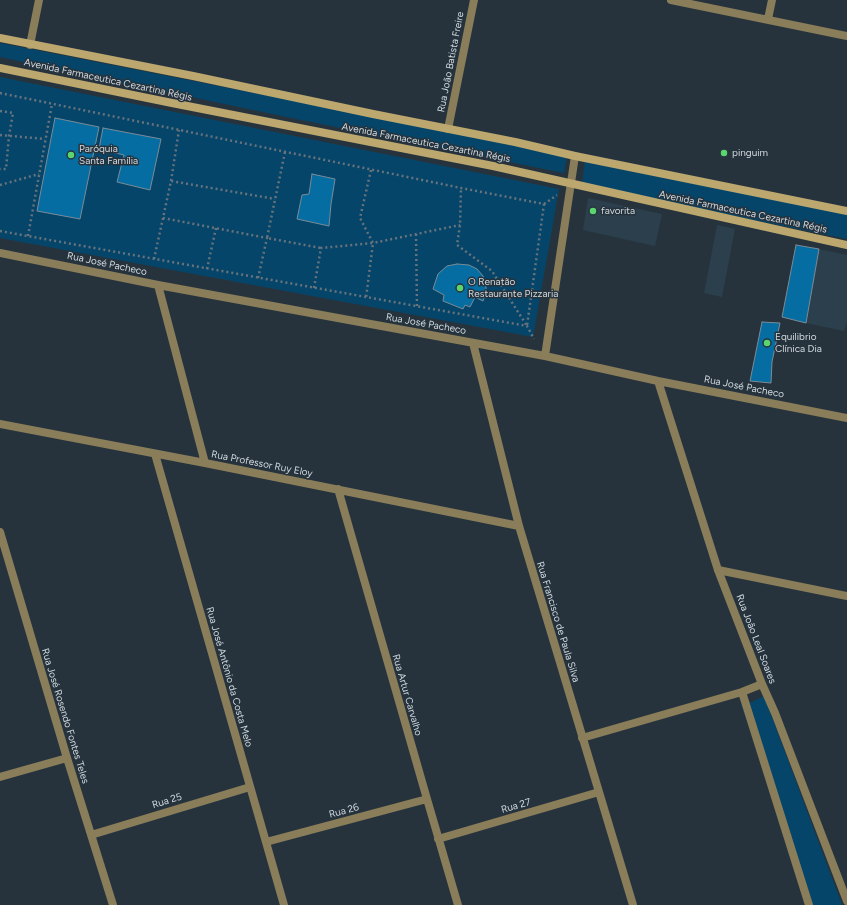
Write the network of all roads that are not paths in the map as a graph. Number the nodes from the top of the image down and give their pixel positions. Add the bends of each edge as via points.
1 (40, 0) edge
2 (474, 0) edge
3 (671, 0) edge
4 (772, 0) edge
5 (768, 20) junction
6 (847, 36) edge
7 (0, 38) edge
8 (30, 45) junction
9 (0, 68) edge
10 (448, 129) junction
11 (575, 156) junction
12 (572, 184) junction
13 (847, 211) edge
14 (847, 245) edge
15 (0, 253) edge
16 (158, 285) junction
17 (473, 343) junction
18 (545, 356) junction
19 (658, 380) junction
20 (847, 418) edge
21 (0, 424) edge
22 (155, 454) junction
23 (205, 463) junction
24 (338, 490) junction
25 (519, 526) junction
26 (0, 532) edge
27 (718, 570) junction
28 (847, 596) edge
29 (762, 684) junction
30 (742, 692) junction
31 (582, 738) junction
32 (67, 758) junction
33 (0, 777) edge
34 (250, 787) junction
35 (599, 792) junction
36 (427, 799) junction
37 (91, 834) junction
38 (438, 839) junction
39 (266, 842) junction
40 (847, 902) edge
41 (113, 905) edge
42 (284, 905) edge
43 (458, 905) edge
44 (633, 905) edge
45 (809, 905) edge

1 - 8 street
2 - 10 street, Rua João Batista Freire
3 - 5 street
4 - 5 street
5 - 6 street
7 - 8 street, Avenida Farmaceutica Cezartina Régis
8 - 10 street, Avenida Farmaceutica Cezartina Régis
9 - 12 street, Avenida Farmaceutica Cezartina Régis
10 - 11 street, Avenida Farmaceutica Cezartina Régis
11 - 12 street
11 - 13 street, Avenida Farmaceutica Cezartina Régis
12 - 14 street, Avenida Farmaceutica Cezartina Régis
12 - 18 street
15 - 16 street, Rua José Pacheco
16 - 17 street, Rua José Pacheco
16 - 23 street
17 - 18 street, Rua José Pacheco
17 - 25 street, Rua Francisco de Paula Silva
18 - 19 street, Rua José Pacheco
19 - 20 street, Rua José Pacheco
19 - 27 street, Rua João Leal Soares
21 - 22 street, Rua Professor Ruy Eloy
22 - 23 street, Rua Professor Ruy Eloy
22 - 34 street, Rua José Antônio da Costa Melo
23 - 24 street, Rua Professor Ruy Eloy
24 - 25 street, Rua Professor Ruy Eloy
24 - 36 street, Rua Artur Carvalho
25 - 31 street, Rua Francisco de Paula Silva
26 - 32 street, Rua José Rosendo Fontes Teles
27 - 28 street
27 - 29 street, Rua João Leal Soares
29 - 30 street
29 - 40 street, Rua João Leal Soares
30 - 31 street
30 - 45 street
31 - 35 street, Rua Francisco de Paula Silva
32 - 33 street
32 - 37 street, Rua José Rosendo Fontes Teles
34 - 37 street, Rua 25
34 - 39 street, Rua José Antônio da Costa Melo
35 - 38 street, Rua 27
35 - 44 street, Rua Francisco de Paula Silva
36 - 38 street, Rua Artur Carvalho
36 - 39 street, Rua 26
37 - 41 street, Rua José Rosendo Fontes Teles
38 - 43 street, Rua Artur Carvalho
39 - 42 street, Rua José Antônio da Costa Melo

